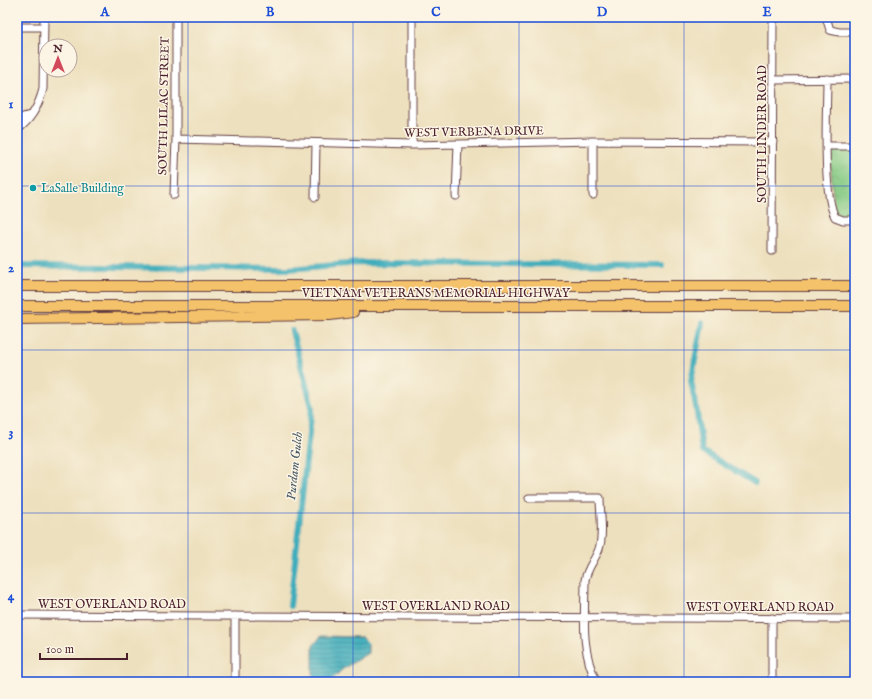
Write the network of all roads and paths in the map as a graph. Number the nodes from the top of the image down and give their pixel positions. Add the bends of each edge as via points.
1 (44, 17) edge
2 (176, 17) edge
3 (412, 17) edge
4 (773, 17) edge
5 (826, 17) edge
6 (17, 27) edge
7 (44, 27) junction
8 (855, 32) edge
9 (827, 79) junction
10 (773, 80) junction
11 (855, 80) edge
12 (30, 116) junction
13 (17, 120) edge
14 (17, 130) edge
15 (176, 139) junction
16 (593, 141) junction
17 (773, 142) junction
18 (316, 143) junction
19 (458, 144) junction
20 (412, 145) junction
21 (827, 146) junction
22 (855, 146) edge
23 (174, 195) dead end
24 (593, 195) dead end
25 (456, 196) dead end
26 (315, 197) dead end
27 (855, 220) edge
28 (772, 251) dead end
29 (17, 286) edge
30 (855, 286) edge
31 (17, 306) edge
32 (855, 306) edge
33 (398, 307) junction
34 (17, 319) edge
35 (529, 498) dead end
36 (17, 615) edge
37 (235, 616) junction
38 (585, 617) junction
39 (772, 618) junction
40 (855, 619) edge
41 (235, 682) edge
42 (597, 682) edge
43 (772, 682) edge

1 - 7 street
2 - 15 street, SOUTH LILAC STREET
3 - 20 street
4 - 10 street, SOUTH LINDER ROAD
5 - 8 street via 830,30
6 - 7 street
7 - 12 street via 44,84 37,107
9 - 10 street
9 - 11 street
9 - 21 street
10 - 17 street, SOUTH LINDER ROAD
12 - 13 street via 23,116
12 - 14 street via 28,122
15 - 18 street, WEST VERBENA DRIVE
15 - 23 street, SOUTH LILAC STREET
16 - 17 street, WEST VERBENA DRIVE
16 - 19 street, WEST VERBENA DRIVE
16 - 24 street
17 - 28 street, SOUTH LINDER ROAD
18 - 20 street, WEST VERBENA DRIVE
18 - 26 street
19 - 20 street, WEST VERBENA DRIVE
19 - 25 street
21 - 22 street
21 - 27 street via 831,210 835,217
29 - 30 highway, VIETNAM VETERANS MEMORIAL HIGHWAY
31 - 33 highway, VIETNAM VETERANS MEMORIAL HIGHWAY
32 - 33 highway, VIETNAM VETERANS MEMORIAL HIGHWAY
33 - 34 highway via 330,315
35 - 38 street via 600,498 600,542 597,554 587,572
36 - 37 street, WEST OVERLAND ROAD
37 - 38 street, WEST OVERLAND ROAD
37 - 41 street
38 - 39 street, WEST OVERLAND ROAD
38 - 42 street via 586,652
39 - 40 street, WEST OVERLAND ROAD
39 - 43 street

